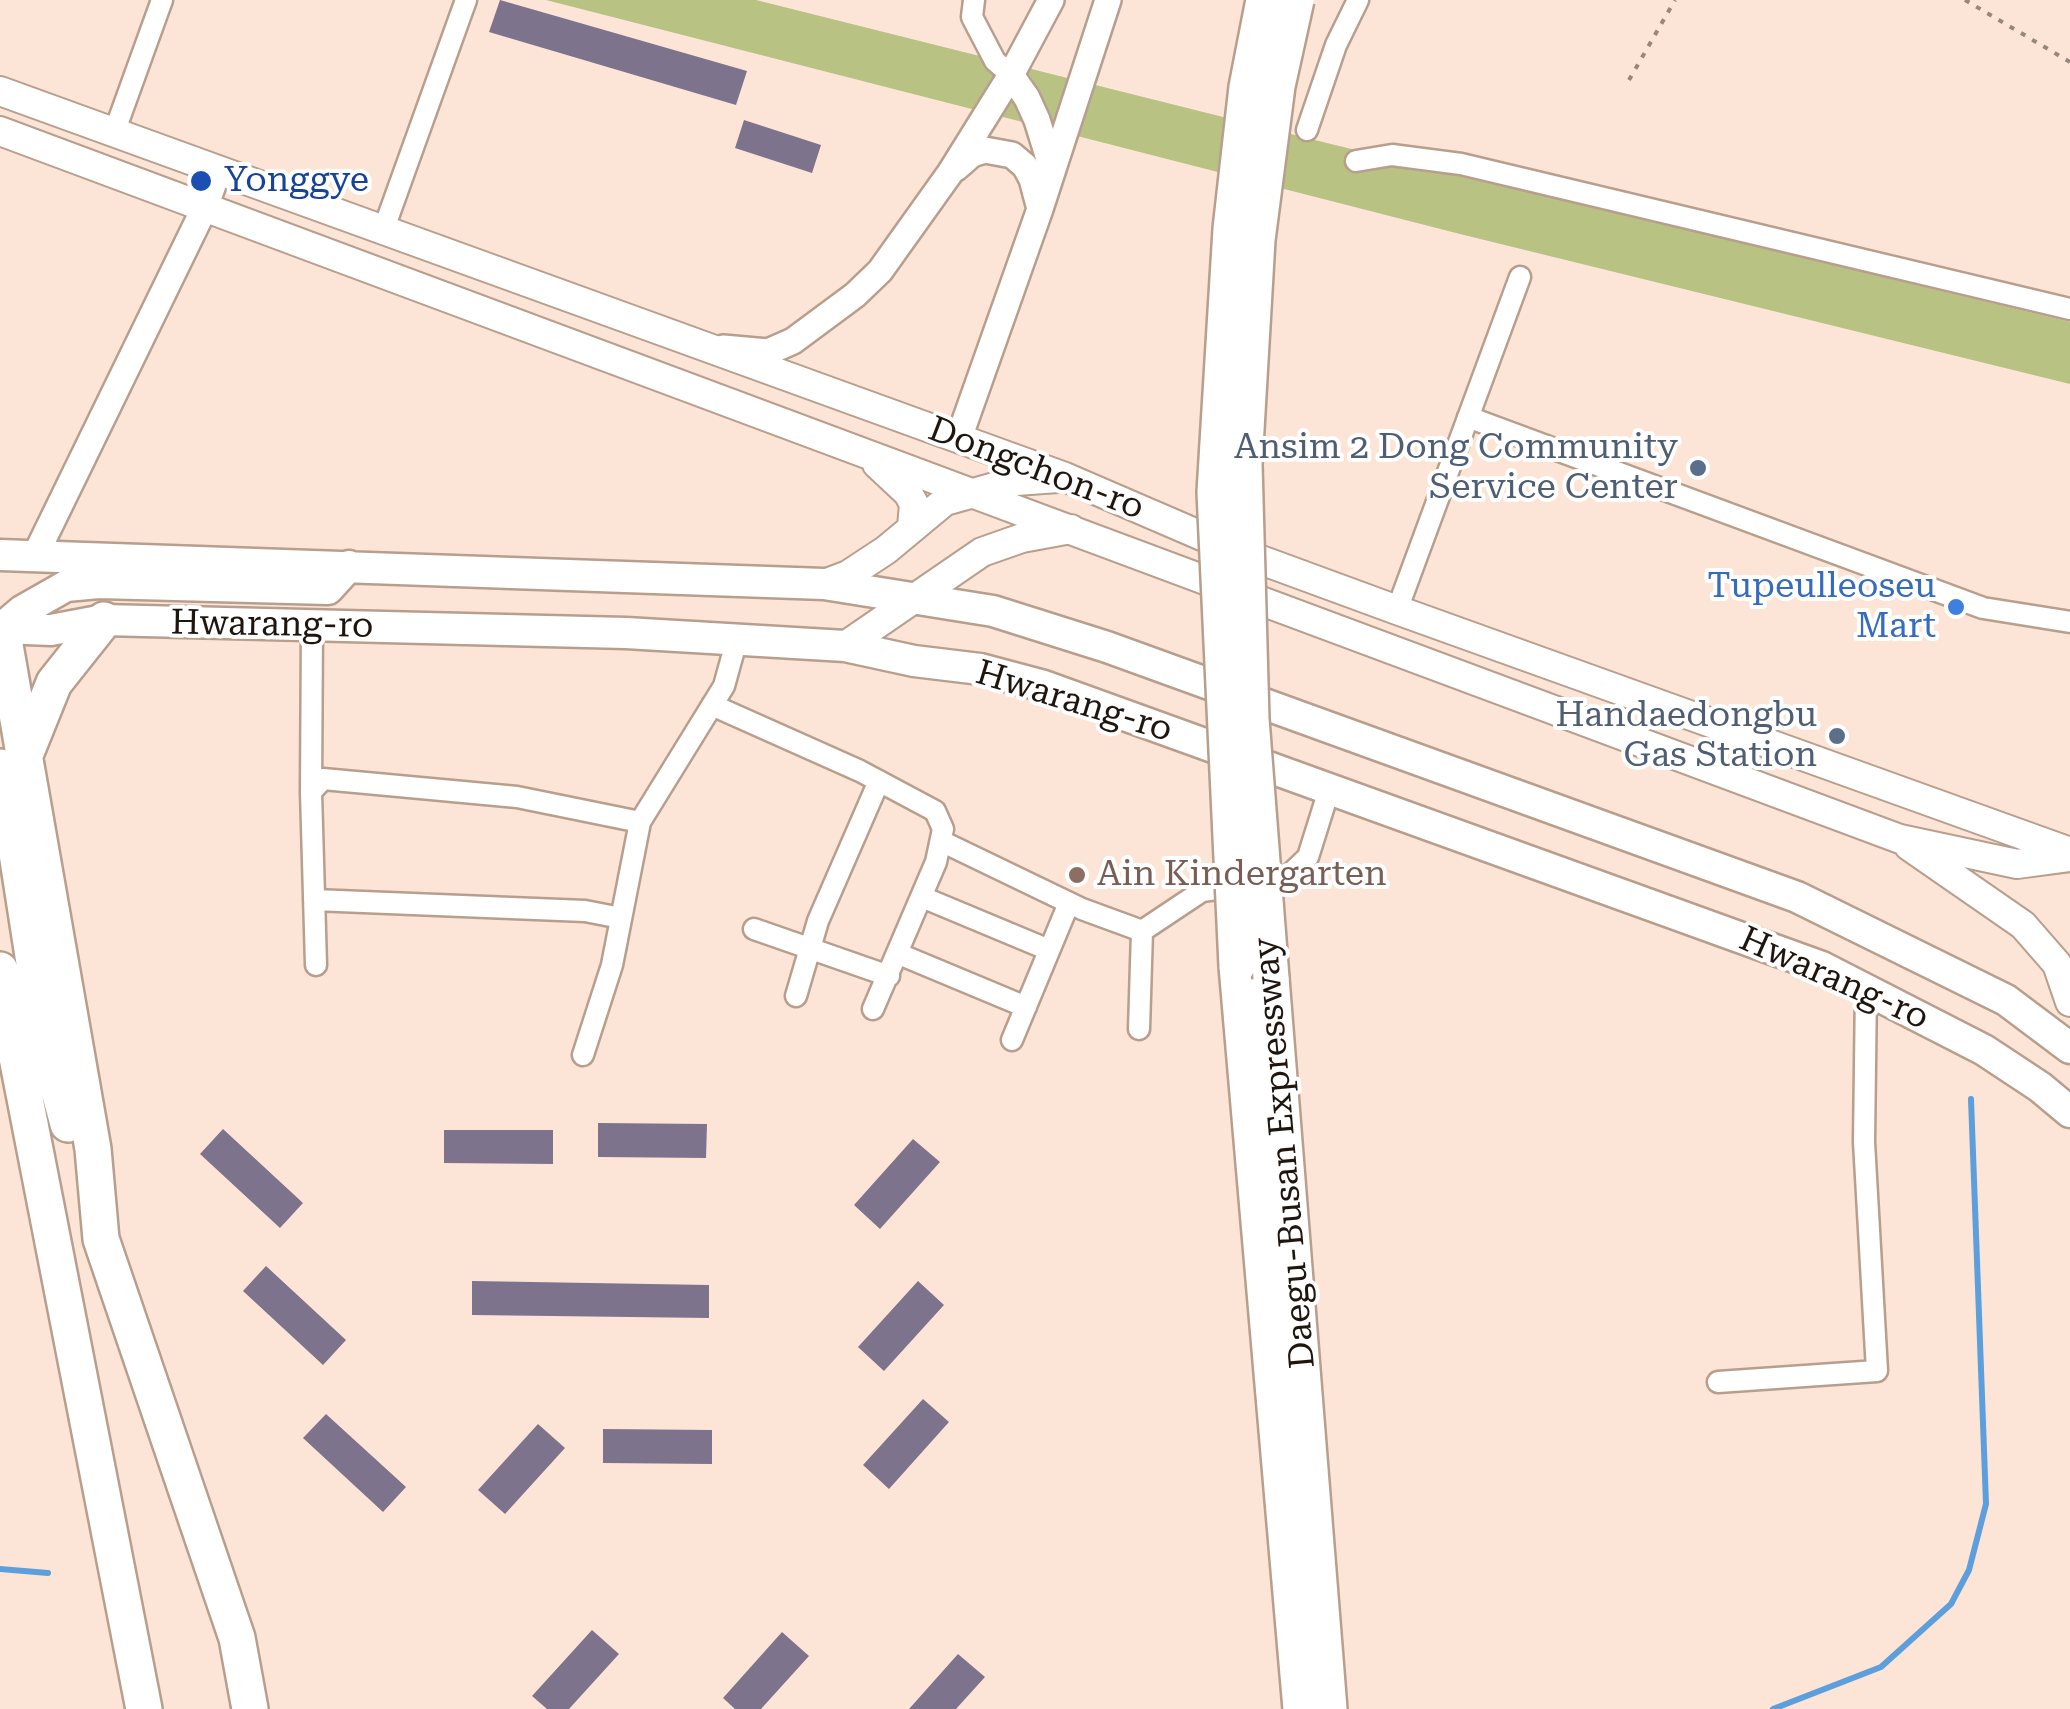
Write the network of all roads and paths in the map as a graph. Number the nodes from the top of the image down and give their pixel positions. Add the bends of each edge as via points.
1 (162, 0) edge
2 (466, 0) edge
3 (1051, 0) edge
4 (1108, 0) edge
5 (1264, 0) edge
6 (1296, 0) edge
7 (1358, 0) edge
8 (1674, 0) edge
9 (1965, 0) edge
10 (973, 8) edge
11 (2070, 62) edge
12 (1010, 75) junction
13 (1629, 80) dead end
14 (0, 91) edge
15 (1307, 130) dead end
16 (0, 131) edge
17 (114, 132) junction
18 (1356, 160) dead end
19 (218, 171) junction
20 (950, 173) junction
21 (1043, 196) junction
22 (204, 206) junction
23 (383, 232) junction
24 (1520, 278) dead end
25 (2070, 309) edge
26 (702, 346) junction
27 (1468, 418) junction
28 (959, 438) junction
29 (860, 452) junction
30 (1065, 477) junction
31 (943, 482) junction
32 (970, 492) junction
33 (912, 527) junction
34 (1073, 529) junction
35 (0, 554) edge
36 (35, 556) junction
37 (349, 566) junction
38 (824, 584) junction
39 (204, 586) junction
40 (52, 594) junction
41 (915, 597) junction
42 (1397, 610) junction
43 (104, 620) junction
44 (2070, 622) edge
45 (207, 624) junction
46 (1, 626) edge
47 (312, 626) junction
48 (737, 640) junction
49 (844, 646) junction
50 (712, 705) junction
51 (12, 761) edge
52 (880, 781) junction
53 (1330, 790) junction
54 (311, 792) junction
55 (640, 822) junction
56 (1900, 840) junction
57 (941, 841) junction
58 (2070, 854) edge
59 (922, 897) junction
60 (314, 900) junction
61 (1069, 903) junction
62 (621, 918) junction
63 (754, 928) dead end
64 (1142, 931) junction
65 (810, 946) junction
66 (1050, 950) junction
67 (898, 954) junction
68 (316, 965) dead end
69 (0, 970) edge
70 (889, 976) junction
71 (1866, 988) junction
72 (796, 996) dead end
73 (2070, 1002) edge
74 (1026, 1007) junction
75 (873, 1009) dead end
76 (1139, 1029) dead end
77 (1012, 1040) dead end
78 (47, 1046) junction
79 (2070, 1048) edge
80 (583, 1055) dead end
81 (2070, 1112) edge
82 (101, 1239) junction
83 (53, 1241) junction
84 (1718, 1382) dead end
85 (144, 1709) edge
86 (250, 1709) edge
87 (1301, 1709) edge
88 (1329, 1709) edge

1 - 17 street
2 - 23 street
3 - 12 street
4 - 21 street
5 - 87 highway, Daegu-Busan Expressway, bridge via 1231,229 1215,492 1238,966
6 - 88 highway, Daegu-Busan Expressway, bridge via 1257,240 1244,464 1250,720
7 - 15 street
8 - 13 path
9 - 11 path
10 - 12 street via 995,61
12 - 20 street
12 - 21 street via 1044,138 1050,162
14 - 17 main road, Dongchon-ro
16 - 22 main road
17 - 19 main road, Dongchon-ro
18 - 25 street via 1392,155 1461,164
19 - 22 street
19 - 23 main road, Dongchon-ro
20 - 21 street via 972,154 998,150 1025,166
20 - 26 street via 880,271 826,318 768,352
21 - 28 street
22 - 29 main road
22 - 36 street
23 - 26 main road, Dongchon-ro
24 - 27 street
26 - 28 main road, Dongchon-ro
27 - 42 street
27 - 44 street via 1984,608
28 - 30 main road, Dongchon-ro
28 - 31 main road
29 - 31 main road
29 - 33 main road via 908,493
30 - 32 main road
30 - 42 main road, Dongchon-ro via 1238,552
31 - 32 main road
32 - 33 main road via 945,501
32 - 34 main road
33 - 38 main road
34 - 41 main road via 982,552
34 - 56 main road
35 - 36 main road, Hwarang-ro
36 - 37 main road, Hwarang-ro
36 - 40 main road via 34,571
37 - 38 main road, Hwarang-ro
37 - 39 main road via 328,590
38 - 41 main road, Hwarang-ro
39 - 40 main road via 99,582
39 - 45 main road via 196,608
40 - 43 main road
40 - 46 main road
41 - 49 main road
41 - 79 main road, Hwarang-ro via 992,611 1106,647 1797,896 2006,1000
42 - 58 main road, Dongchon-ro
43 - 45 main road, Hwarang-ro
43 - 46 main road, Hwarang-ro via 51,630
43 - 51 highway via 54,683
45 - 47 main road, Hwarang-ro
46 - 51 highway
47 - 48 main road, Hwarang-ro
47 - 54 street
48 - 49 main road, Hwarang-ro
48 - 50 street
49 - 53 main road, Hwarang-ro via 1044,686
50 - 52 street
50 - 55 street
51 - 78 highway via 14,834
51 - 82 highway via 93,1149
52 - 57 street via 935,812 944,830
52 - 65 street
53 - 64 street via 1308,857 1284,880 1202,891
53 - 71 main road, Hwarang-ro
54 - 55 street via 323,779 356,780 517,797
54 - 60 street
55 - 62 street
56 - 58 main road via 2017,864
56 - 73 main road via 2023,925 2057,964
57 - 59 street
57 - 61 street
59 - 66 street
59 - 67 street
60 - 62 street
60 - 68 street
61 - 64 street
61 - 66 street
62 - 80 street
63 - 65 street
64 - 76 street
65 - 70 street
65 - 72 street
66 - 74 street
67 - 70 street
67 - 74 street
69 - 83 highway
70 - 75 street
71 - 81 main road, Hwarang-ro via 1984,1050
71 - 84 street via 1864,1142 1877,1370
74 - 77 street
78 - 82 highway
78 - 83 highway
82 - 86 highway via 237,1638
83 - 85 highway

